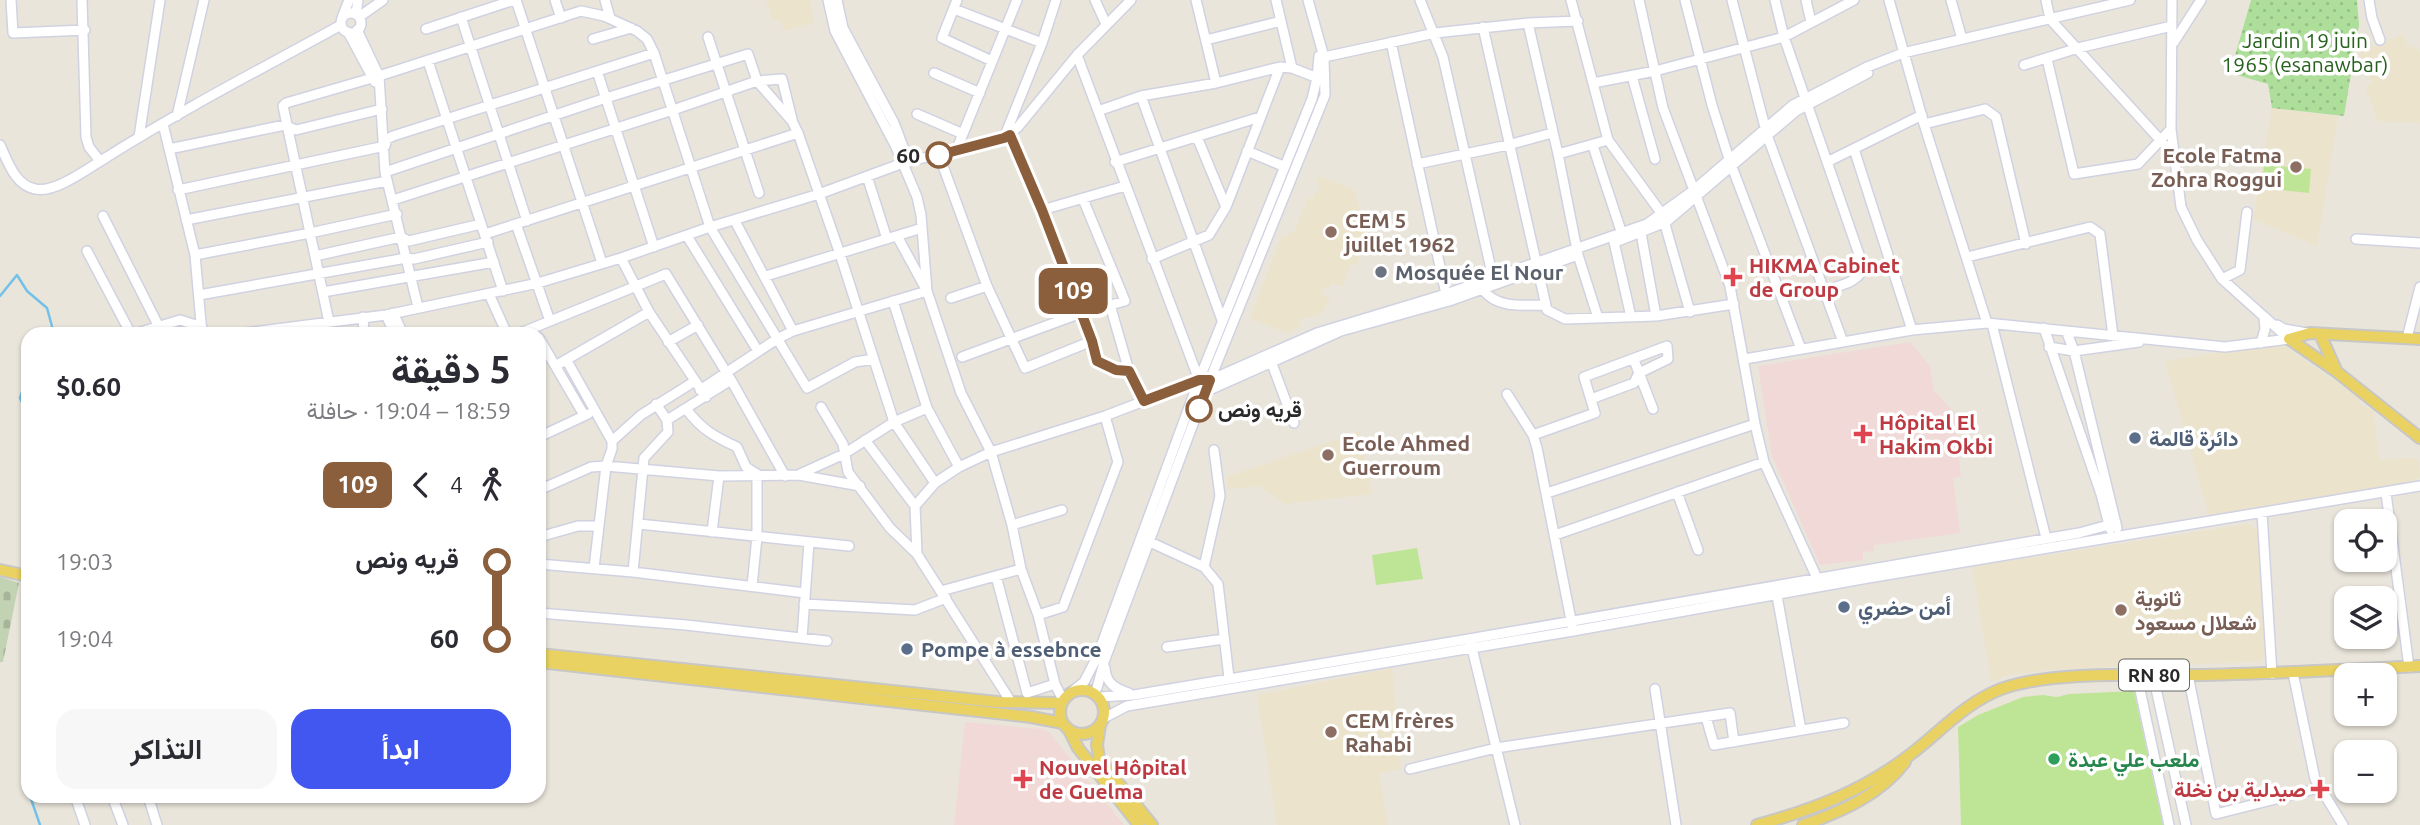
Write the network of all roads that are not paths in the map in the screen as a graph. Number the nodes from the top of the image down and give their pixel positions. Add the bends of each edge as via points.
1 (11, 0) edge
2 (82, 0) edge
3 (160, 0) edge
4 (204, 0) edge
5 (349, 0) edge
6 (383, 0) edge
7 (515, 0) edge
8 (555, 0) edge
9 (605, 0) edge
10 (828, 0) edge
11 (837, 0) edge
12 (1017, 0) edge
13 (1056, 0) edge
14 (1095, 0) edge
15 (1131, 0) edge
16 (1196, 0) edge
17 (1276, 0) edge
18 (1308, 0) edge
19 (1420, 0) edge
20 (1571, 0) edge
21 (1639, 0) edge
22 (1685, 0) edge
23 (1732, 0) edge
24 (1775, 0) edge
25 (1806, 0) edge
26 (1854, 0) edge
27 (1889, 0) edge
28 (1951, 0) edge
29 (2046, 0) edge
30 (2130, 0) edge
31 (2172, 0) edge
32 (2201, 0) edge
33 (2369, 0) edge
34 (956, 4) edge
35 (357, 15) junction
36 (461, 17) junction
37 (561, 18) junction
38 (610, 18) junction
39 (2050, 19) junction
40 (1281, 21) junction
41 (1578, 21) junction
42 (1811, 22) junction
43 (1528, 23) junction
44 (1106, 24) junction
45 (347, 26) junction
46 (2172, 26) junction
47 (1483, 27) junction
48 (631, 28) junction
49 (1006, 28) junction
50 (426, 29) dead end
51 (85, 30) junction
52 (526, 30) junction
53 (1434, 33) junction
54 (708, 37) dead end
55 (1784, 37) junction
56 (593, 39) dead end
57 (1962, 39) junction
58 (1206, 40) junction
59 (2380, 40) dead end
60 (1391, 42) junction
61 (1042, 43) junction
62 (2173, 43) junction
63 (471, 47) junction
64 (1320, 47) junction
65 (1744, 48) junction
66 (2078, 48) junction
67 (654, 53) junction
68 (1903, 53) junction
69 (1077, 55) junction
70 (1324, 57) junction
71 (1700, 57) junction
72 (2047, 59) junction
73 (428, 61) junction
74 (992, 61) junction
75 (716, 63) junction
76 (2024, 65) dead end
77 (1280, 67) junction
78 (1292, 68) junction
79 (597, 71) junction
80 (1655, 71) junction
81 (934, 74) dead end
82 (1632, 76) junction
83 (1321, 79) junction
84 (376, 80) junction
85 (757, 80) junction
86 (664, 81) junction
87 (1216, 83) junction
88 (1593, 83) junction
89 (545, 88) junction
90 (726, 91) junction
91 (979, 93) junction
92 (1141, 96) junction
93 (606, 98) junction
94 (1807, 101) junction
95 (490, 106) junction
96 (382, 109) junction
97 (673, 110) junction
98 (1098, 111) junction
99 (917, 114) dead end
100 (177, 116) junction
101 (554, 116) junction
102 (1261, 117) junction
103 (448, 119) junction
104 (1923, 120) junction
105 (792, 121) junction
106 (163, 124) junction
107 (285, 125) junction
108 (615, 128) junction
109 (2171, 130) junction
110 (1766, 132) junction
111 (798, 133) junction
112 (1552, 133) junction
113 (500, 134) junction
114 (963, 134) junction
115 (1007, 136) junction
116 (139, 137) junction
117 (1197, 137) junction
118 (1608, 140) junction
119 (2161, 141) junction
120 (0, 145) edge
121 (903, 145) junction
122 (1508, 145) junction
123 (385, 146) junction
124 (563, 146) junction
125 (1592, 146) junction
126 (458, 148) junction
127 (1160, 148) junction
128 (169, 149) junction
129 (1854, 149) junction
130 (745, 150) junction
131 (956, 151) junction
132 (1247, 151) junction
133 (1464, 154) junction
134 (1559, 154) junction
135 (2173, 154) junction
136 (939, 155) junction
137 (928, 157) junction
138 (1655, 159) dead end
139 (100, 161) junction
140 (906, 162) junction
141 (1115, 162) junction
142 (1827, 162) junction
143 (509, 163) junction
144 (1730, 163) junction
145 (1417, 164) junction
146 (295, 165) junction
147 (1283, 166) junction
148 (690, 168) junction
149 (386, 176) junction
150 (867, 176) junction
151 (466, 177) junction
152 (635, 186) junction
153 (1125, 186) junction
154 (178, 190) junction
155 (760, 193) dead end
156 (1695, 193) junction
157 (819, 194) junction
158 (302, 198) junction
159 (393, 200) junction
160 (1083, 200) junction
161 (582, 203) junction
162 (1226, 207) junction
163 (1042, 210) junction
164 (2247, 212) dead end
165 (397, 214) junction
166 (103, 216) dead end
167 (1664, 218) junction
168 (186, 220) junction
169 (527, 221) junction
170 (735, 221) junction
171 (481, 223) junction
172 (516, 224) junction
173 (710, 227) junction
174 (922, 228) junction
175 (310, 233) junction
176 (1641, 233) junction
177 (687, 236) junction
178 (897, 236) junction
179 (401, 237) junction
180 (487, 238) junction
181 (1620, 238) junction
182 (887, 239) junction
183 (2356, 239) dead end
184 (1194, 242) junction
185 (2420, 243) edge
186 (2026, 244) junction
187 (654, 247) junction
188 (87, 251) dead end
189 (1577, 252) junction
190 (840, 254) junction
191 (195, 255) junction
192 (315, 256) junction
193 (1967, 257) junction
194 (406, 258) junction
195 (621, 258) junction
196 (1153, 259) junction
197 (494, 262) junction
198 (602, 263) junction
199 (1537, 266) junction
200 (318, 273) junction
201 (766, 276) junction
202 (412, 277) junction
203 (1493, 278) junction
204 (2222, 279) junction
205 (538, 283) junction
206 (987, 286) junction
207 (2420, 287) edge
208 (635, 288) junction
209 (1483, 290) junction
210 (503, 291) junction
211 (926, 291) junction
212 (1824, 291) junction
213 (323, 292) junction
214 (489, 293) junction
215 (1446, 294) junction
216 (199, 295) junction
217 (951, 298) dead end
218 (893, 301) junction
219 (1734, 304) junction
220 (1110, 305) junction
221 (1546, 305) junction
222 (418, 307) junction
223 (649, 312) junction
224 (859, 312) junction
225 (1690, 312) junction
226 (1081, 313) junction
227 (389, 314) junction
228 (1656, 316) junction
229 (363, 317) junction
230 (1631, 317) junction
231 (2263, 317) junction
232 (1598, 318) junction
233 (1222, 320) junction
234 (550, 321) junction
235 (327, 322) junction
236 (1989, 324) junction
237 (698, 325) junction
238 (129, 327) edge
239 (159, 327) joint
240 (194, 327) edge
241 (202, 327) edge
242 (304, 327) edge
243 (327, 327) edge
244 (364, 327) edge
245 (393, 327) edge
246 (397, 327) edge
247 (505, 327) edge
248 (543, 327) edge
249 (2044, 328) junction
250 (1912, 330) junction
251 (793, 331) junction
252 (2067, 333) junction
253 (2307, 333) junction
254 (2320, 334) junction
255 (2113, 336) junction
256 (2342, 336) junction
257 (777, 338) junction
258 (1011, 338) junction
259 (2407, 338) junction
260 (2290, 339) junction
261 (2420, 339) edge
262 (2154, 340) junction
263 (1092, 341) junction
264 (668, 342) junction
265 (1843, 342) junction
266 (2261, 343) junction
267 (2049, 347) junction
268 (546, 348) edge
269 (2328, 348) junction
270 (1801, 349) junction
271 (758, 351) junction
272 (2074, 351) junction
273 (2313, 356) junction
274 (962, 357) dead end
275 (874, 359) junction
276 (1745, 359) junction
277 (1634, 360) junction
278 (567, 361) junction
279 (1271, 361) junction
280 (557, 365) junction
281 (1129, 371) junction
282 (2337, 372) junction
283 (1639, 373) junction
284 (729, 376) junction
285 (1199, 380) junction
286 (1210, 380) junction
287 (700, 389) junction
288 (1205, 392) junction
289 (1507, 394) dead end
290 (1591, 399) junction
291 (1144, 401) junction
292 (656, 404) junction
293 (821, 407) dead end
294 (927, 408) junction
295 (1653, 409) dead end
296 (687, 410) junction
297 (595, 412) junction
298 (584, 415) junction
299 (1105, 416) junction
300 (667, 420) junction
301 (894, 422) junction
302 (1294, 424) dead end
303 (1755, 424) junction
304 (546, 434) edge
305 (1533, 435) junction
306 (2420, 438) edge
307 (865, 440) junction
308 (612, 441) junction
309 (1214, 450) dead end
310 (991, 452) junction
311 (844, 454) junction
312 (1764, 462) junction
313 (606, 466) junction
314 (959, 467) junction
315 (642, 470) junction
316 (757, 474) junction
317 (799, 475) junction
318 (785, 476) junction
319 (719, 477) junction
320 (935, 483) junction
321 (860, 486) junction
322 (2420, 486) edge
323 (546, 487) edge
324 (1677, 492) junction
325 (1547, 493) junction
326 (2386, 493) junction
327 (915, 506) junction
328 (1062, 510) dead end
329 (2262, 513) junction
330 (639, 524) junction
331 (2112, 524) junction
332 (1012, 525) junction
333 (599, 526) junction
334 (712, 531) junction
335 (546, 535) edge
336 (1555, 535) junction
337 (757, 537) junction
338 (2115, 537) junction
339 (2046, 538) junction
340 (1150, 542) junction
341 (809, 543) junction
342 (849, 546) dead end
343 (1698, 550) dead end
344 (917, 554) junction
345 (546, 565) edge
346 (1204, 567) junction
347 (594, 568) junction
348 (1021, 569) junction
349 (0, 570) edge
350 (634, 572) junction
351 (21, 574) edge
352 (996, 576) junction
353 (1817, 578) junction
354 (1775, 585) junction
355 (752, 586) junction
356 (805, 593) junction
357 (944, 595) junction
358 (1778, 595) junction
359 (804, 604) junction
360 (546, 615) edge
361 (1038, 615) junction
362 (1572, 626) junction
363 (802, 638) junction
364 (1224, 639) junction
365 (827, 640) dead end
366 (1471, 643) junction
367 (1167, 647) dead end
368 (546, 661) edge
369 (546, 661) edge
370 (1104, 662) junction
371 (2414, 667) edge
372 (2293, 673) junction
373 (2272, 674) junction
374 (2153, 675) junction
375 (2188, 675) junction
376 (2137, 676) junction
377 (1229, 678) junction
378 (1055, 684) junction
379 (1655, 689) dead end
380 (1074, 690) junction
381 (1096, 695) junction
382 (1134, 695) junction
383 (1062, 701) junction
384 (1011, 702) junction
385 (1706, 717) junction
386 (1102, 722) junction
387 (1661, 723) junction
388 (1844, 723) dead end
389 (1066, 727) junction
390 (1801, 730) junction
391 (1734, 742) junction
392 (1496, 748) junction
393 (1911, 755) junction
394 (1410, 769) dead end
395 (2319, 788) junction
396 (77, 803) edge
397 (115, 803) edge
398 (150, 803) edge
399 (85, 825) edge
400 (123, 825) edge
401 (157, 825) edge
402 (1139, 825) edge
403 (1152, 825) edge
404 (1515, 825) edge
405 (1676, 825) edge
406 (1758, 825) edge
407 (1803, 825) edge
408 (2169, 825) edge
409 (2186, 825) edge
410 (2343, 825) edge

1 - 51 street via 13,33
2 - 51 street
3 - 116 street
4 - 100 street
5 - 35 street
5 - 45 street
6 - 35 street
7 - 36 street
7 - 52 street
8 - 37 street
9 - 38 street
10 - 140 street via 835,31
11 - 121 street via 846,35
12 - 49 street
13 - 61 street
14 - 44 street
15 - 44 street
16 - 58 street
17 - 40 street
18 - 64 street
19 - 53 street
20 - 41 street
21 - 80 street
22 - 71 street
23 - 65 street
24 - 55 street
25 - 42 street
26 - 42 street
27 - 68 street
28 - 57 street
29 - 39 street
30 - 39 street
31 - 46 street
32 - 62 street
33 - 59 street
34 - 49 street
34 - 74 street via 942,38
35 - 45 street via 348,13
35 - 45 street via 360,24
36 - 50 street
36 - 63 street
37 - 38 street via 581,11
37 - 52 street
38 - 48 street
39 - 57 street
39 - 66 street
40 - 58 street
40 - 78 street
41 - 43 street
41 - 88 street
42 - 55 street
43 - 47 street
43 - 112 street
44 - 69 street
45 - 84 street
45 - 100 street
46 - 62 street
46 - 66 street
47 - 53 street
47 - 122 street
48 - 56 street
48 - 67 street via 647,39
49 - 61 street
49 - 74 street
51 - 139 street via 86,137
52 - 63 street
52 - 89 street
53 - 60 street
53 - 133 street
54 - 75 street
55 - 65 street
55 - 94 street
57 - 68 street
58 - 87 street
60 - 70 street
60 - 145 street
61 - 115 street
62 - 109 street
63 - 73 street
63 - 95 street
64 - 70 street
64 - 83 street
65 - 71 street
65 - 110 street
66 - 72 street
66 - 119 street
67 - 79 street
67 - 86 street
68 - 94 street
68 - 104 street
69 - 98 street
69 - 115 street
70 - 83 street
71 - 80 street
71 - 144 street
72 - 76 street
72 - 119 street via 2074,174 2138,164
73 - 84 street
73 - 103 street
74 - 91 street
75 - 85 street via 748,54
75 - 86 street
75 - 90 street
77 - 78 street
77 - 87 street
77 - 102 street
78 - 83 street
79 - 89 street
79 - 93 street
80 - 82 street
80 - 156 street via 1663,108
81 - 91 street
82 - 88 street
82 - 138 street
83 - 147 street
83 - 286 street via 1321,107
84 - 96 street
84 - 107 street via 286,103 282,112
85 - 90 street
85 - 105 street
85 - 105 street via 782,79
86 - 93 street
86 - 97 street
87 - 92 street
88 - 118 street
89 - 95 street
89 - 101 street
90 - 97 street
90 - 130 street
91 - 114 street
92 - 98 street
92 - 127 street
93 - 101 street
93 - 108 street
94 - 110 street via 1793,105
94 - 142 street
95 - 103 street
95 - 113 street
96 - 107 street via 296,130
96 - 123 street
97 - 108 street
97 - 148 street
98 - 141 street
99 - 114 street
100 - 106 street
101 - 113 street
101 - 124 street
102 - 117 street
102 - 132 street
103 - 123 street via 393,136
103 - 126 street
104 - 129 street
104 - 186 street via 1985,109 1996,117
104 - 193 street
105 - 111 street
106 - 116 street
106 - 128 street
107 - 128 street
107 - 146 street
108 - 124 street
108 - 152 street
109 - 119 street
109 - 135 street
110 - 144 street
110 - 212 street
111 - 130 street
111 - 157 street
112 - 122 street
112 - 134 street
113 - 126 street
113 - 143 street
114 - 131 street
115 - 131 street
115 - 163 street
116 - 139 street
117 - 127 street
117 - 162 street
118 - 125 street
118 - 167 street
119 - 135 street
120 - 139 street via 21,182 35,189 48,190
121 - 137 street
121 - 140 street
122 - 133 street
122 - 199 street
123 - 146 street
123 - 149 street
124 - 143 street
124 - 161 street
125 - 134 street
125 - 181 street
126 - 149 street
126 - 151 street
127 - 141 street
127 - 184 street
128 - 154 street
129 - 142 street
129 - 250 street
130 - 148 street
130 - 155 street
131 - 136 street
132 - 147 street
132 - 162 street
133 - 145 street
133 - 203 street
134 - 189 street
135 - 204 street via 2181,207
136 - 137 street
136 - 206 street
137 - 140 street
140 - 150 street
140 - 174 street
141 - 153 street
142 - 212 street via 1863,272
143 - 151 street
143 - 169 street
144 - 156 street
144 - 270 street
145 - 215 street
146 - 154 street
146 - 158 street
147 - 233 street
148 - 152 street
148 - 173 street
149 - 158 street
149 - 159 street
150 - 157 street
150 - 182 street
151 - 159 street
151 - 171 street
152 - 161 street
152 - 187 street
153 - 160 street
153 - 196 street
154 - 168 street
156 - 167 street
156 - 219 street
157 - 170 street
157 - 190 street
158 - 168 street
158 - 175 street
159 - 165 street
160 - 163 street
160 - 220 street via 1125,301
161 - 169 street
161 - 198 street
162 - 184 street via 1209,235
163 - 226 street
164 - 204 street via 2240,270
165 - 175 street
165 - 179 street
166 - 239 street
167 - 176 street
167 - 181 street
167 - 225 street
168 - 191 street
169 - 172 street
170 - 173 street
170 - 201 street
171 - 179 street via 409,241
171 - 180 street
172 - 180 street
172 - 205 street
173 - 177 street
173 - 257 street
174 - 178 street
174 - 211 street
175 - 191 street
175 - 192 street
176 - 181 street
176 - 228 street
177 - 187 street
177 - 271 street
178 - 182 street
178 - 211 street
179 - 192 street
179 - 194 street
180 - 194 street
180 - 197 street
181 - 189 street
181 - 230 street
182 - 190 street
183 - 185 street
184 - 196 street
184 - 233 street
186 - 193 street
186 - 255 street via 2090,228 2100,234
187 - 195 street
188 - 238 street
189 - 199 street
189 - 232 street
190 - 201 street
190 - 224 street
191 - 216 street
192 - 200 street
193 - 236 street
194 - 200 street
194 - 202 street
195 - 198 street
195 - 208 street
196 - 285 street
197 - 202 street
197 - 210 street
198 - 205 street
199 - 203 street
199 - 209 street
199 - 221 street
200 - 213 street
200 - 216 street
201 - 251 street
202 - 213 street
202 - 222 street
203 - 215 street
204 - 231 street
205 - 210 street
205 - 234 street
206 - 217 street
206 - 258 street
207 - 259 street
208 - 223 street
208 - 234 street
208 - 237 street via 666,274
209 - 221 street via 1506,305
209 - 279 street via 1340,331
210 - 214 street
211 - 218 street
211 - 310 street via 961,393
212 - 265 street
213 - 235 street
214 - 222 street
214 - 247 street
215 - 286 street via 1317,333
216 - 241 street
218 - 224 street
218 - 294 street
219 - 225 street
219 - 276 street
220 - 226 street
220 - 281 street
221 - 232 street via 1565,319
222 - 227 street
223 - 264 street
223 - 278 street
224 - 251 street
224 - 275 street
225 - 228 street
226 - 258 street
226 - 263 street
227 - 229 street
227 - 245 street
227 - 246 street
228 - 230 street
229 - 235 street
229 - 244 street
230 - 232 street
231 - 253 street via 2284,329
231 - 260 street
231 - 266 street
233 - 285 street
234 - 248 street
235 - 242 street
235 - 243 street
236 - 249 street
236 - 250 street
236 - 339 street
237 - 264 street
237 - 284 street
239 - 240 street via 180,320
249 - 252 street
249 - 267 street
250 - 265 street
251 - 257 street
252 - 255 street
252 - 272 street
253 - 254 main road
253 - 260 main road
254 - 256 main road
254 - 269 main road
255 - 262 street
256 - 259 main road
256 - 269 main road
257 - 271 street
257 - 275 street via 807,388 855,362
258 - 263 street via 1026,368
258 - 274 street
259 - 261 main road
260 - 266 street
260 - 273 main road
262 - 266 street via 2225,348
262 - 272 street
263 - 281 street via 1097,361
264 - 287 street
265 - 270 street
267 - 272 street
267 - 331 street
268 - 280 street
269 - 273 main road
269 - 282 main road
270 - 276 street
271 - 284 street
272 - 331 street
273 - 282 main road
275 - 301 street
276 - 303 street
277 - 283 street
277 - 283 street via 1667,346 1668,359
277 - 290 street via 1584,377
278 - 280 street
278 - 297 street
279 - 288 street
279 - 302 street
280 - 298 street
281 - 291 street
282 - 306 main road
283 - 290 street via 1634,383
283 - 295 street
284 - 287 street
284 - 318 street
285 - 286 street
285 - 288 street
285 - 291 street
285 - 380 street via 1097,657 1084,682
286 - 288 street
287 - 292 street
287 - 296 street
288 - 340 street
289 - 305 street
290 - 305 street via 1595,413
291 - 299 street
292 - 300 street
292 - 308 street
293 - 311 street
294 - 301 street
294 - 314 street
296 - 300 street
296 - 316 street via 709,434 737,447 746,467
297 - 298 street
297 - 308 street
298 - 304 street
299 - 310 street
299 - 361 street via 1118,462 1063,607
300 - 315 street via 668,432 646,454
301 - 307 street
301 - 320 street
303 - 312 street
303 - 325 street
305 - 325 street
307 - 311 street
307 - 327 street
308 - 313 street
309 - 346 street via 1220,496
310 - 314 street
310 - 332 street
311 - 317 street
311 - 321 street via 848,472
312 - 324 street
312 - 353 street
313 - 315 street
313 - 323 street via 591,467
313 - 333 street
314 - 320 street
315 - 319 street
315 - 330 street
316 - 318 street
316 - 319 street
316 - 337 street
317 - 318 street
317 - 321 street
319 - 334 street
320 - 327 street
321 - 344 street via 890,528
322 - 326 street
324 - 336 street
324 - 343 street
325 - 336 street
326 - 329 street
326 - 371 street
327 - 344 street
328 - 332 street
329 - 338 street
329 - 373 street
330 - 334 street
330 - 350 street
331 - 338 street
331 - 339 street
332 - 348 street
333 - 335 street via 578,526
333 - 347 street
334 - 337 street
336 - 362 street
337 - 341 street
337 - 355 street
338 - 358 street
339 - 353 street
340 - 346 street
340 - 370 street
341 - 342 street
341 - 356 street
344 - 357 street
345 - 347 street
346 - 364 street via 1218,584
347 - 350 street
348 - 352 street
348 - 361 street
349 - 351 main road
350 - 355 street
352 - 357 street
352 - 378 street via 1027,693
353 - 354 street
354 - 358 street
354 - 362 street
355 - 356 street
356 - 359 street
357 - 359 street via 915,610
357 - 384 street
358 - 362 street
358 - 390 street
359 - 363 street
360 - 363 street
361 - 378 street
362 - 366 street
363 - 365 street
364 - 367 street
364 - 377 street
366 - 377 street
366 - 386 street via 1127,706
366 - 392 street
368 - 384 main road
369 - 389 main road via 1031,717
370 - 381 street
370 - 382 street via 1107,680
371 - 372 main road, RN 80
372 - 373 main road, RN 80
372 - 395 street
373 - 375 main road, RN 80
374 - 375 main road, RN 80
374 - 376 main road, RN 80
374 - 409 street
375 - 395 street via 2216,814
376 - 393 main road, RN 80 via 2016,684 1969,706
376 - 408 street
377 - 382 street
378 - 383 street
379 - 387 street
380 - 381 main road
380 - 383 main road
381 - 382 street
381 - 386 main road via 1104,708
383 - 384 main road
383 - 389 main road via 1060,716
385 - 387 street
385 - 391 street via 1714,745
385 - 391 street via 1730,713
386 - 389 main road via 1085,734
386 - 403 main road via 1099,759
387 - 392 street
387 - 405 street
388 - 390 street
389 - 402 main road
390 - 391 street
392 - 394 street
392 - 404 street
393 - 406 main road, RN 80 via 1850,793
393 - 407 main road, RN 80 via 1895,775 1863,799
395 - 410 street
396 - 399 street
397 - 400 street
398 - 401 street

